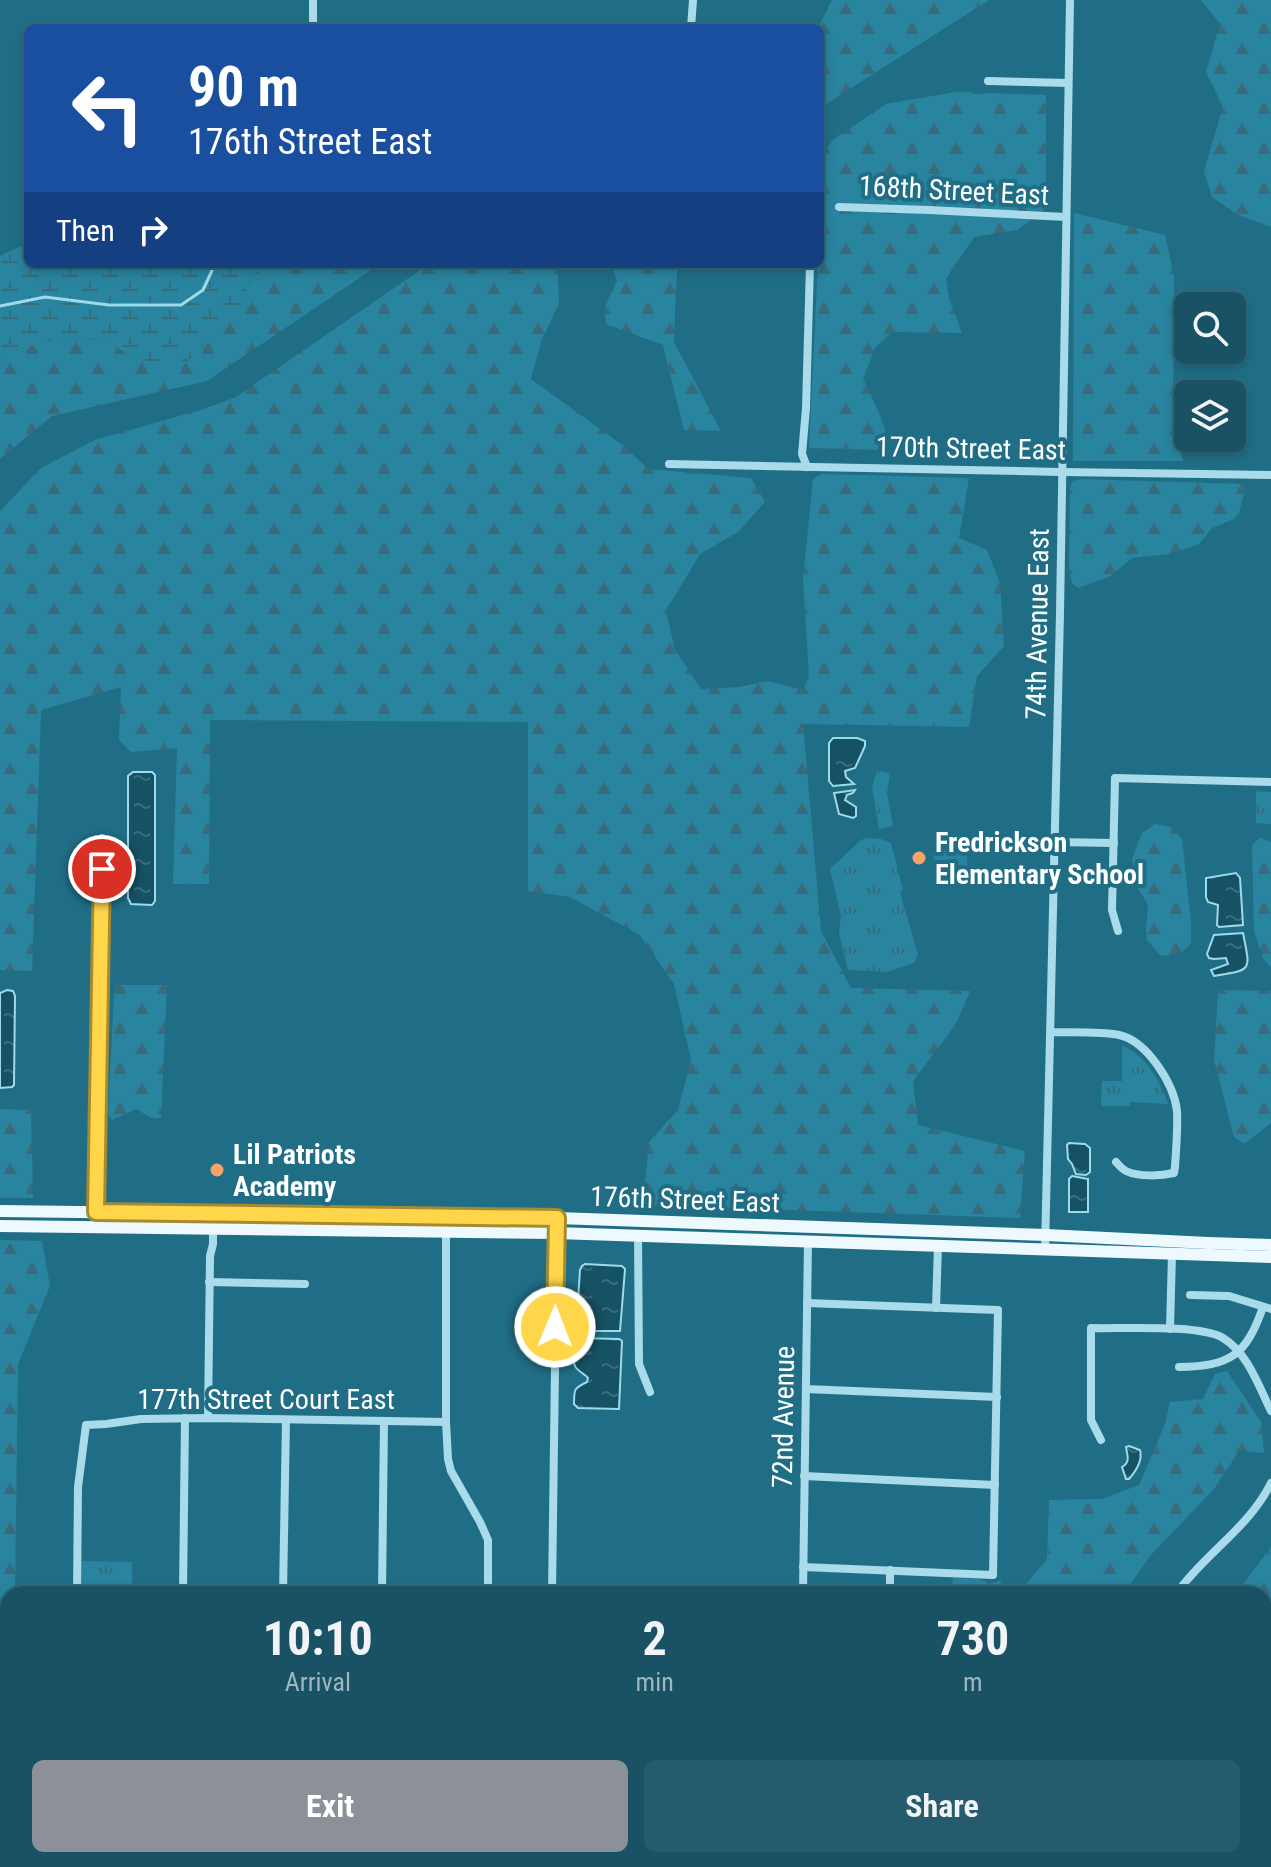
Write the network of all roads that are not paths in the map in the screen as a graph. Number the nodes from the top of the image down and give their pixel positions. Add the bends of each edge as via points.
1 (313, 0) edge
2 (693, 0) edge
3 (1070, 0) edge
4 (313, 24) edge
5 (691, 24) edge
6 (988, 81) dead end
7 (1068, 83) junction
8 (839, 207) dead end
9 (1066, 217) junction
10 (810, 268) edge
11 (669, 464) dead end
12 (807, 467) junction
13 (1062, 472) junction
14 (1271, 475) edge
15 (1271, 782) edge
16 (102, 838) dead end
17 (1054, 842) junction
18 (1114, 843) junction
19 (1118, 931) dead end
20 (1051, 1032) junction
21 (1116, 1162) dead end
22 (0, 1211) edge
23 (38, 1212) junction
24 (96, 1212) junction
25 (0, 1218) edge
26 (557, 1218) junction
27 (0, 1226) edge
28 (213, 1228) junction
29 (446, 1231) junction
30 (556, 1233) junction
31 (638, 1235) junction
32 (1046, 1235) junction
33 (808, 1241) junction
34 (1208, 1243) junction
35 (938, 1245) junction
36 (1271, 1245) edge
37 (1045, 1249) junction
38 (1172, 1254) junction
39 (1271, 1257) edge
40 (209, 1282) junction
41 (305, 1284) dead end
42 (1190, 1295) dead end
43 (807, 1303) junction
44 (936, 1308) junction
45 (1267, 1308) edge
46 (1170, 1329) junction
47 (1238, 1352) junction
48 (1179, 1367) dead end
49 (806, 1389) junction
50 (650, 1392) dead end
51 (997, 1397) junction
52 (1271, 1411) edge
53 (185, 1418) junction
54 (208, 1418) junction
55 (286, 1420) junction
56 (384, 1421) junction
57 (446, 1422) junction
58 (1101, 1440) dead end
59 (804, 1476) junction
60 (1271, 1483) edge
61 (995, 1485) junction
62 (803, 1567) junction
63 (890, 1570) junction
64 (77, 1586) edge
65 (183, 1586) edge
66 (283, 1586) edge
67 (382, 1586) edge
68 (488, 1586) edge
69 (552, 1586) edge
70 (803, 1586) edge
71 (890, 1586) edge
72 (1181, 1586) edge

1 - 4 street
2 - 5 street
3 - 7 street, 74th Avenue East
6 - 7 street
7 - 9 street, 74th Avenue East
8 - 9 street, 168th Street East
9 - 13 street, 74th Avenue East
10 - 12 street via 802,454
11 - 12 street, 170th Street East
12 - 13 street, 170th Street East
13 - 14 street, 170th Street East
13 - 17 street, 74th Avenue East
15 - 18 street via 1115,778
16 - 24 street
17 - 18 street
17 - 20 street, 74th Avenue East
18 - 19 street via 1112,910
20 - 21 street via 1121,1035 1146,1050 1164,1077 1174,1097 1174,1173 1136,1174
20 - 32 street, 74th Avenue East
22 - 23 main road, 176th Street East
23 - 24 main road, 176th Street East
23 - 25 main road
24 - 26 main road, 176th Street East
26 - 30 street
26 - 32 main road, 176th Street East
27 - 28 main road, 176th Street East
28 - 29 main road, 176th Street East
28 - 40 street
29 - 30 main road, 176th Street East
29 - 57 street
30 - 31 main road, 176th Street East
30 - 69 street
31 - 33 main road, 176th Street East
31 - 50 street via 639,1364
32 - 34 main road, 176th Street East
32 - 37 street, 74th Avenue East
33 - 35 main road, 176th Street East
33 - 43 street, 72nd Avenue
34 - 36 main road, 176th Street East
34 - 38 main road via 1178,1247
35 - 37 main road, 176th Street East
35 - 44 street
37 - 38 main road, 176th Street East
38 - 39 main road, 176th Street East
38 - 46 street
40 - 41 street
40 - 54 street
42 - 45 street via 1229,1296
43 - 44 street
43 - 49 street, 72nd Avenue
44 - 51 street via 998,1310
45 - 47 street
46 - 47 street via 1211,1334
46 - 58 street via 1091,1328 1091,1420
47 - 48 street via 1218,1363
47 - 52 street
49 - 51 street
49 - 59 street, 72nd Avenue
51 - 61 street
53 - 54 street, 177th Street Court East
53 - 64 street, 177th Street Court East via 86,1425 78,1487
53 - 65 street
54 - 55 street, 177th Street Court East
55 - 56 street, 177th Street Court East
55 - 66 street
56 - 57 street, 177th Street Court East
56 - 67 street
57 - 68 street via 451,1471 488,1540
59 - 61 street
59 - 62 street, 72nd Avenue
60 - 72 street via 1240,1528
61 - 63 street via 993,1575
62 - 63 street
62 - 70 street, 72nd Avenue
63 - 71 street

